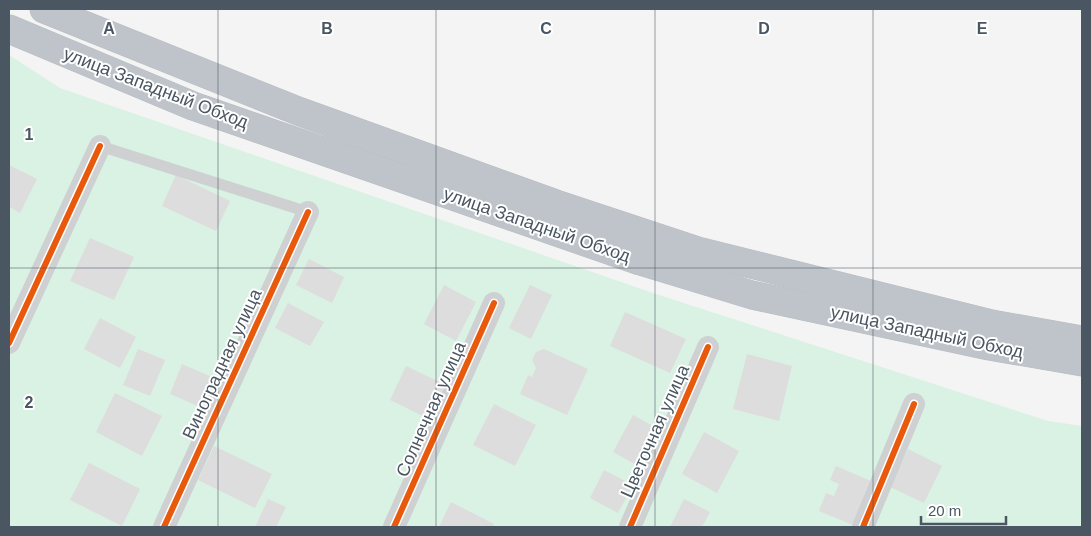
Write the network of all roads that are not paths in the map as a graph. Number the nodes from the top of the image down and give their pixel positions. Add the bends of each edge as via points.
1 (44, 9) edge
2 (9, 29) edge
3 (100, 146) joint
4 (308, 212) joint
5 (494, 303) dead end
6 (1082, 340) edge
7 (9, 343) edge
8 (708, 347) dead end
9 (1082, 362) edge
10 (914, 404) dead end
11 (164, 527) edge
12 (394, 527) edge
13 (630, 527) edge
14 (863, 527) edge

1 - 6 highway, улица Западный Обход via 298,111 556,204 698,251 992,324
2 - 9 highway, улица Западный Обход via 193,106 752,296 989,346
3 - 4 lane
3 - 7 street
4 - 11 street, Виноградная улица
5 - 12 street, Солнечная улица
8 - 13 street, Цветочная улица
10 - 14 street

